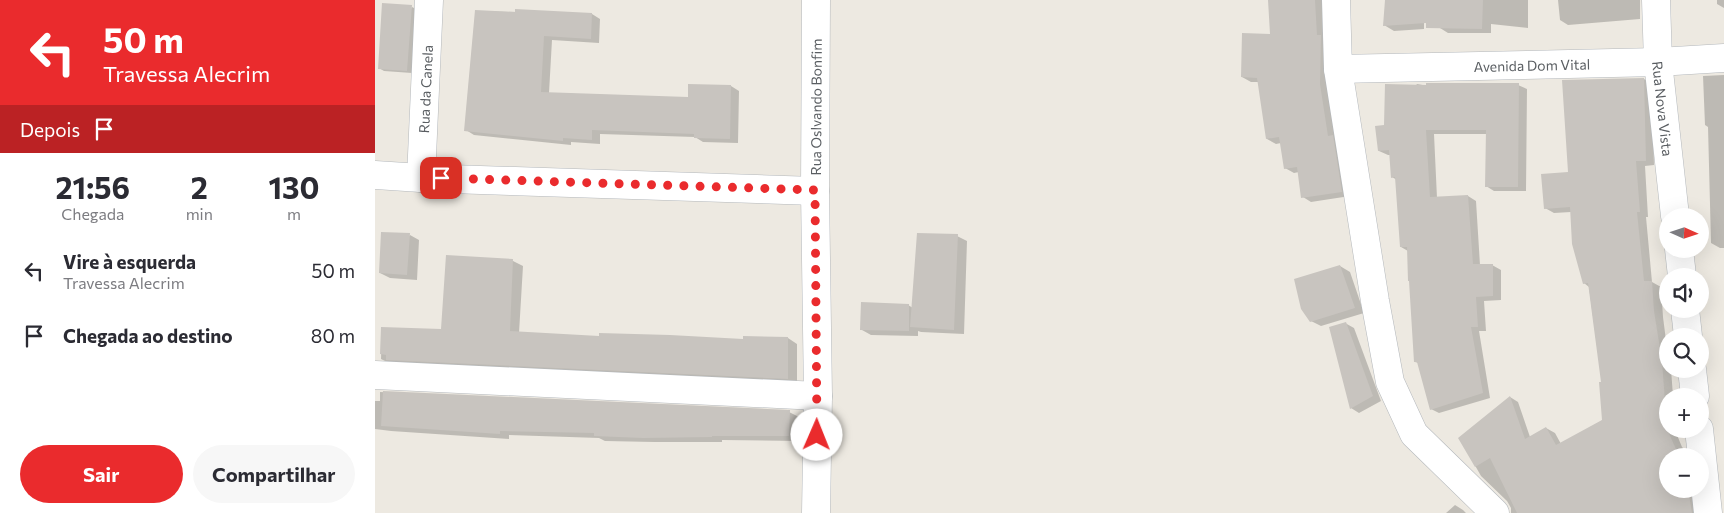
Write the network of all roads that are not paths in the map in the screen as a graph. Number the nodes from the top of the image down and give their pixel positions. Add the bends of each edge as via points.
1 (429, 0) edge
2 (816, 0) edge
3 (1336, 0) edge
4 (1656, 0) edge
5 (1724, 58) edge
6 (1657, 62) junction
7 (1338, 69) junction
8 (375, 175) edge
9 (421, 178) junction
10 (815, 190) junction
11 (1674, 208) edge
12 (375, 375) edge
13 (818, 396) junction
14 (1700, 438) edge
15 (816, 513) edge
16 (1495, 513) edge
17 (1709, 513) edge

1 - 9 street, Rua da Canela
2 - 10 street, Rua Oslvando Bonfim
3 - 7 street
4 - 6 street, Rua Nova Vista
5 - 6 street, Avenida Dom Vital
6 - 7 street, Avenida Dom Vital
6 - 11 street, Rua Nova Vista
7 - 16 street via 1390,382 1414,434
8 - 9 street
9 - 10 street
10 - 13 street, Rua Oslvando Bonfim
12 - 13 street
13 - 15 street, Rua Oslvando Bonfim
14 - 17 street

